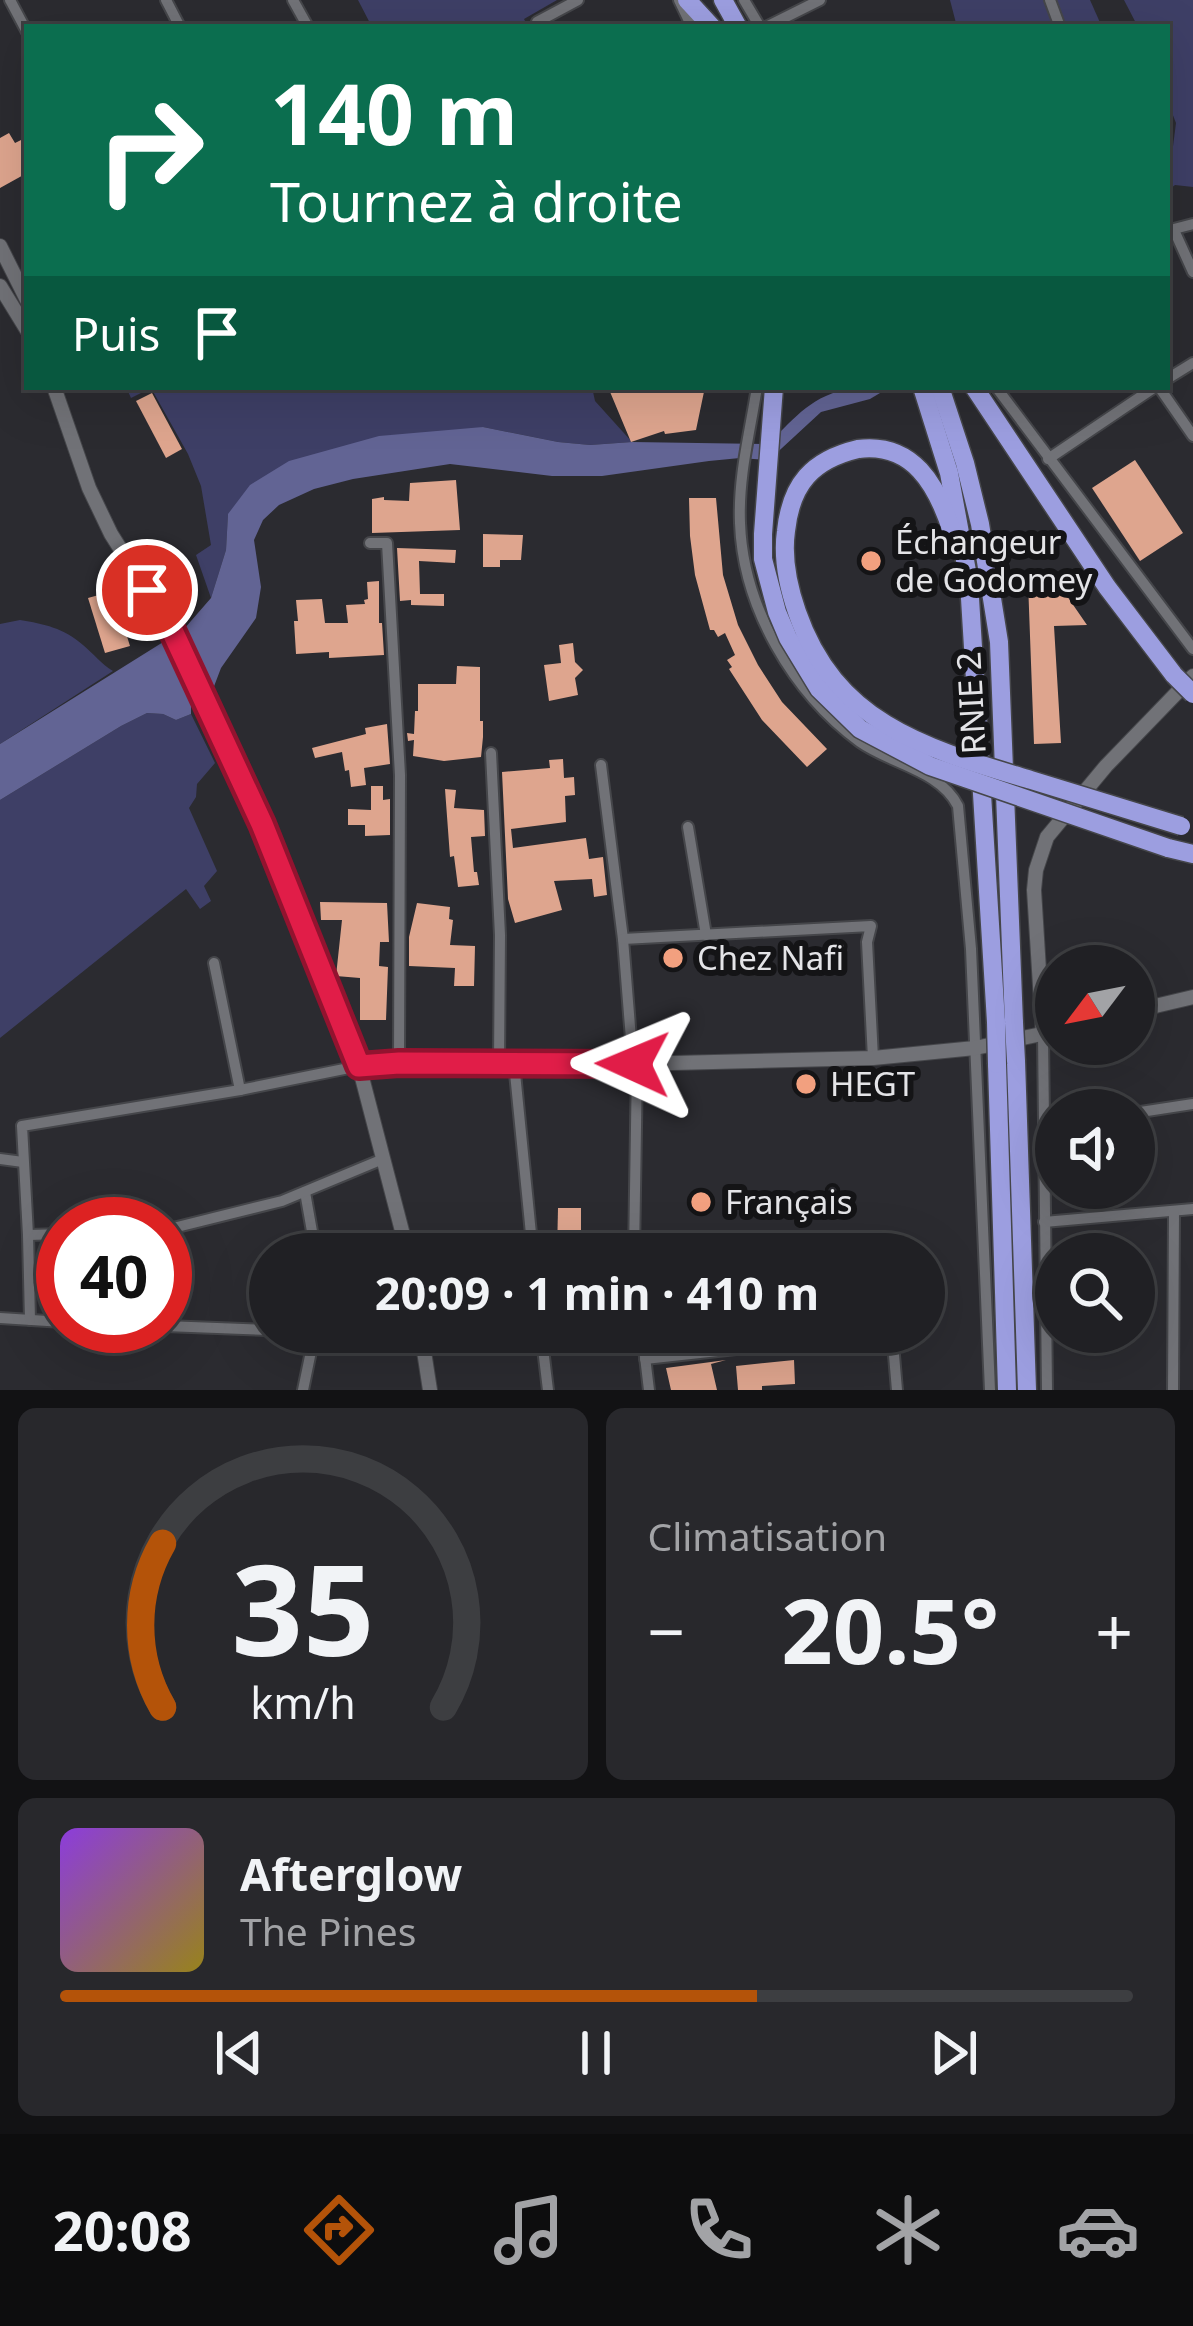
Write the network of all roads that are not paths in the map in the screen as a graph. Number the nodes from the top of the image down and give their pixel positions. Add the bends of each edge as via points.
1 (578, 0) edge
2 (820, 0) edge
3 (537, 22) dead end
4 (769, 24) edge
5 (1193, 224) edge
6 (1170, 230) edge
7 (0, 246) edge
8 (1193, 272) edge
9 (0, 286) edge
10 (24, 294) edge
11 (24, 325) edge
12 (55, 390) edge
13 (756, 390) edge
14 (774, 390) edge
15 (923, 390) edge
16 (941, 390) edge
17 (976, 390) edge
18 (998, 390) edge
19 (1158, 390) edge
20 (1140, 391) edge
21 (1193, 436) edge
22 (1048, 459) junction
23 (370, 543) dead end
24 (969, 582) junction
25 (1193, 649) edge
26 (1184, 676) edge
27 (1193, 694) edge
28 (491, 753) dead end
29 (601, 765) dead end
30 (688, 827) dead end
31 (1187, 827) edge
32 (1193, 854) edge
33 (706, 935) junction
34 (623, 939) junction
35 (1040, 945) edge
36 (214, 963) dead end
37 (1193, 997) edge
38 (1155, 1006) edge
39 (1005, 1023) junction
40 (1035, 1035) edge
41 (975, 1048) junction
42 (873, 1058) junction
43 (399, 1063) junction
44 (507, 1063) junction
45 (1006, 1063) junction
46 (635, 1064) junction
47 (359, 1066) junction
48 (240, 1090) junction
49 (1193, 1104) edge
50 (1155, 1110) edge
51 (383, 1159) junction
52 (0, 1160) edge
53 (23, 1162) junction
54 (305, 1192) junction
55 (1045, 1209) edge
56 (1193, 1209) edge
57 (1174, 1212) junction
58 (1044, 1222) junction
59 (192, 1224) edge
60 (312, 1233) edge
61 (402, 1233) edge
62 (530, 1233) edge
63 (634, 1233) edge
64 (28, 1235) junction
65 (36, 1235) edge
66 (0, 1318) edge
67 (30, 1320) junction
68 (36, 1320) edge
69 (192, 1327) edge
70 (249, 1329) edge
71 (311, 1353) edge
72 (425, 1353) edge
73 (544, 1353) edge
74 (644, 1353) edge
75 (699, 1353) edge
76 (894, 1353) edge
77 (645, 1359) junction
78 (303, 1390) edge
79 (430, 1390) edge
80 (548, 1390) edge
81 (649, 1390) edge
82 (897, 1390) edge
83 (990, 1390) edge
84 (1007, 1390) edge
85 (1027, 1390) edge
86 (1047, 1390) edge
87 (1173, 1390) edge

1 - 3 street
2 - 4 street
5 - 6 street
6 - 8 street
7 - 10 street
9 - 11 street
12 - 47 street via 89,488 170,626 279,862
13 - 41 street via 740,527 762,616 826,712 882,756 951,792 958,806
14 - 32 highway, bridge via 763,560 788,638 819,689 860,729 930,766
15 - 24 highway, RNIE 2 / RNIE 2
16 - 39 highway, RNIE 2 / RNIE 2 via 980,524 999,642
17 - 26 highway via 1107,587
18 - 22 street
19 - 21 street
20 - 22 street
22 - 25 street
23 - 43 street via 387,543 400,775
24 - 31 highway, bridge via 947,518 905,457 876,447 830,458 792,498 785,566 800,621 838,687 934,750
24 - 39 highway, RNIE 2 / RNIE 2
26 - 27 highway, bridge
26 - 35 street via 1047,837 1034,890
28 - 44 street
29 - 34 street
30 - 33 street
33 - 34 street
33 - 42 street via 871,926
34 - 46 street
36 - 48 street
37 - 38 street
39 - 45 highway, RNIE 2, bridge
40 - 41 street
41 - 42 street
41 - 83 street
42 - 46 street
43 - 44 street
43 - 47 street
44 - 46 street
44 - 62 street
45 - 84 highway, RNIE 2
45 - 85 highway, RNIE 2
46 - 63 street
47 - 48 street
47 - 51 street
48 - 53 street via 22,1126
49 - 50 street
51 - 54 street
51 - 61 street
52 - 53 street
53 - 64 street
54 - 59 street
54 - 60 street
55 - 58 street
56 - 57 street
57 - 58 street
57 - 87 street
58 - 86 street
64 - 65 street
64 - 67 street
66 - 67 street
67 - 68 street
69 - 70 street
71 - 78 street
72 - 79 street
73 - 80 street
74 - 77 street
75 - 77 street
76 - 82 street
77 - 81 street

